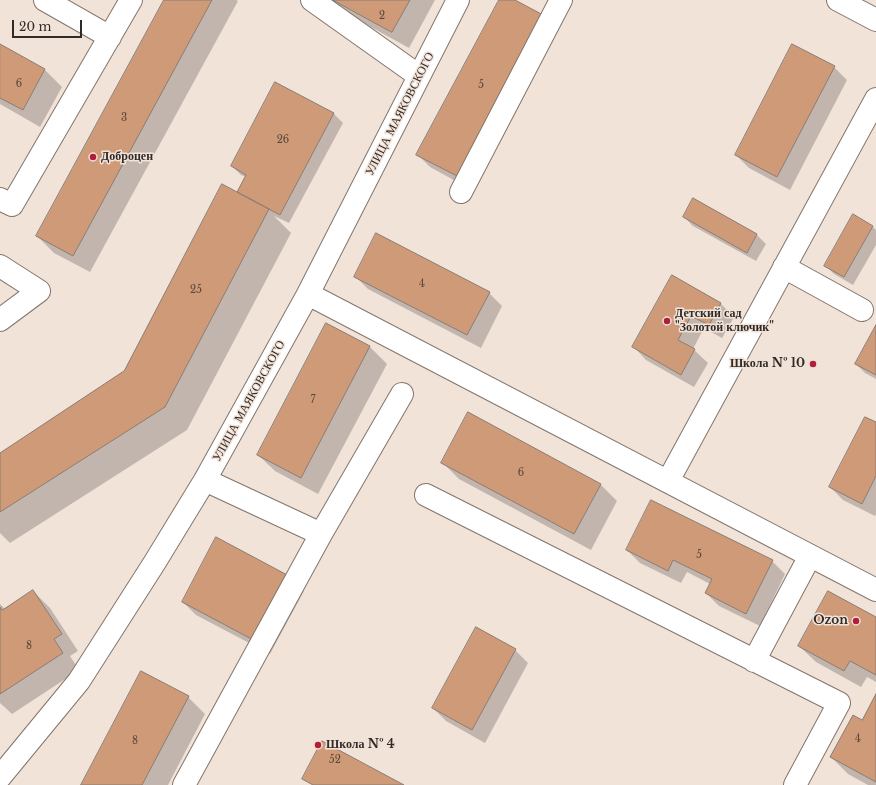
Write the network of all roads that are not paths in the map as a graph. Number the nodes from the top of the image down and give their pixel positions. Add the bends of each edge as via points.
1 (45, 0) edge
2 (131, 0) edge
3 (312, 0) edge
4 (458, 0) edge
5 (561, 0) edge
6 (838, 0) edge
7 (876, 20) edge
8 (110, 37) junction
9 (420, 76) junction
10 (876, 99) edge
11 (461, 192) dead end
12 (0, 199) edge
13 (0, 266) edge
14 (784, 267) junction
15 (308, 294) junction
16 (862, 310) dead end
17 (0, 320) edge
18 (402, 394) dead end
19 (205, 480) junction
20 (668, 481) junction
21 (426, 495) dead end
22 (321, 534) junction
23 (810, 556) junction
24 (876, 590) edge
25 (754, 661) junction
26 (0, 777) edge
27 (184, 785) edge
28 (795, 785) edge

1 - 8 street
2 - 8 street
3 - 9 street
4 - 9 street, УЛИЦА МАЯКОВСКОГО
5 - 11 street
6 - 7 street
8 - 12 street via 12,205
9 - 15 street, УЛИЦА МАЯКОВСКОГО
10 - 14 street
13 - 17 street via 39,292
14 - 16 street
14 - 20 street
15 - 19 street, УЛИЦА МАЯКОВСКОГО
15 - 20 street
18 - 22 street
19 - 22 street
19 - 26 street, УЛИЦА МАЯКОВСКОГО via 156,562 79,681
20 - 23 street
21 - 25 street
22 - 27 street
23 - 24 street
23 - 25 street
25 - 28 street via 839,703

